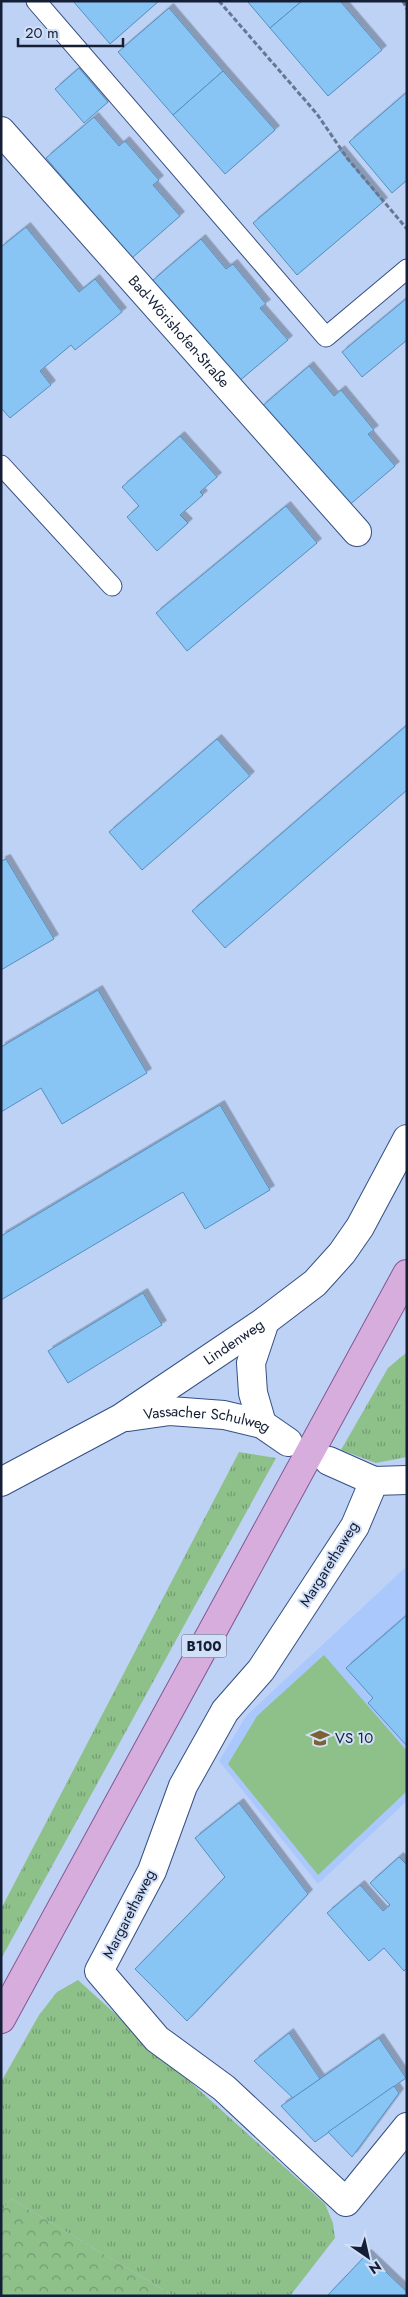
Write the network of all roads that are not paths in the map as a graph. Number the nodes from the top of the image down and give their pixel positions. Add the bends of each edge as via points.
1 (36, 1) edge
2 (1, 131) edge
3 (407, 269) edge
4 (1, 465) edge
5 (357, 532) dead end
6 (112, 586) dead end
7 (407, 1139) edge
8 (407, 1274) edge
9 (265, 1321) junction
10 (121, 1418) junction
11 (262, 1424) junction
12 (288, 1442) dead end
13 (329, 1461) dead end
14 (407, 1480) edge
15 (374, 1481) junction
16 (1, 1482) edge
17 (1, 2019) edge
18 (407, 2127) edge

1 - 3 lane via 326,337
2 - 5 street, Bad-Wörishofen-Straße
4 - 6 lane
7 - 9 street, Lindenweg via 360,1227 342,1253 316,1283
8 - 17 main road, B100
9 - 10 street, Lindenweg
9 - 11 street via 251,1363 253,1393
10 - 11 street, Vassacher Schulweg via 170,1411 224,1415
10 - 16 street, Lindenweg
11 - 12 street, Vassacher Schulweg
13 - 15 street
14 - 15 street
15 - 18 street, Margarethaweg via 355,1526 261,1670 225,1711 183,1786 152,1871 99,1971 156,2039 224,2088 346,2202

